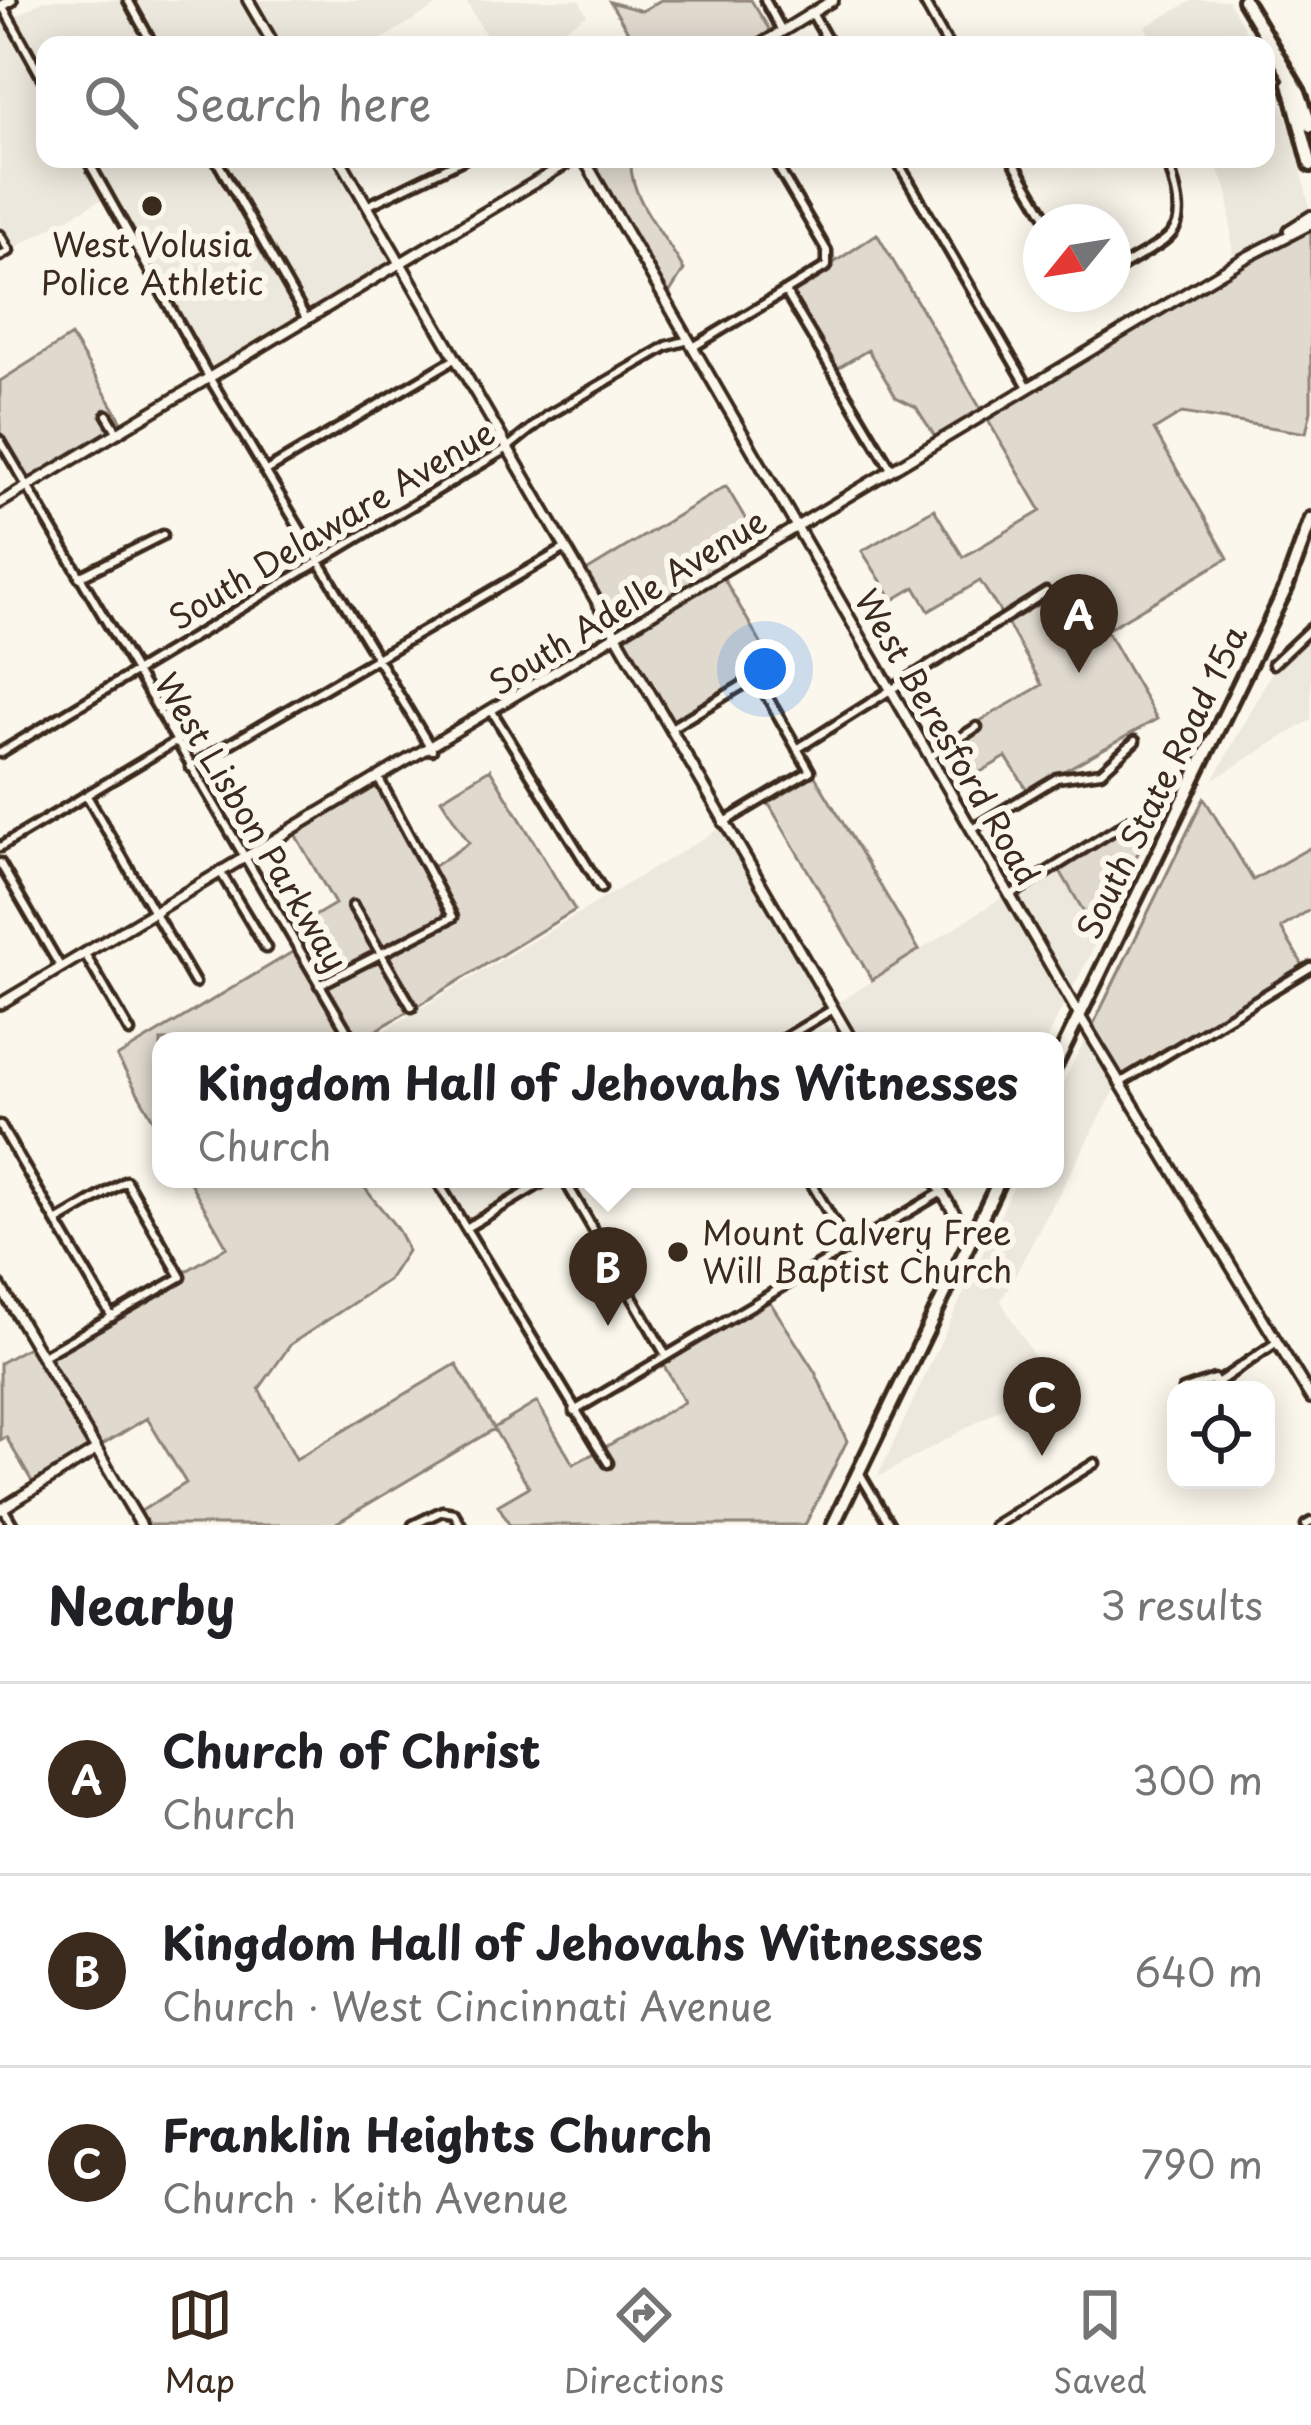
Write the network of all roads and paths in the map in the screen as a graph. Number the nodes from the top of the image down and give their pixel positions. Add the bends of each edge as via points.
1 (128, 0) edge
2 (248, 0) edge
3 (764, 0) edge
4 (833, 0) edge
5 (923, 0) edge
6 (3, 4) edge
7 (1246, 4) edge
8 (812, 13) junction
9 (782, 31) junction
10 (148, 36) edge
11 (269, 36) edge
12 (774, 36) edge
13 (825, 36) edge
14 (943, 36) edge
15 (1260, 36) edge
16 (36, 66) edge
17 (1275, 66) edge
18 (1289, 82) junction
19 (1293, 111) junction
20 (1311, 126) edge
21 (1311, 148) edge
22 (1311, 166) edge
23 (92, 168) edge
24 (221, 168) edge
25 (345, 168) edge
26 (445, 168) edge
27 (559, 168) edge
28 (589, 168) edge
29 (778, 168) edge
30 (901, 168) edge
31 (1017, 168) edge
32 (1170, 168) edge
33 (1038, 204) edge
34 (367, 206) junction
35 (1311, 220) edge
36 (0, 235) edge
37 (0, 256) edge
38 (1131, 260) edge
39 (400, 264) junction
40 (785, 291) junction
41 (307, 320) junction
42 (691, 343) junction
43 (454, 359) junction
44 (211, 377) junction
45 (1028, 387) junction
46 (107, 415) dead end
47 (118, 433) junction
48 (0, 440) edge
49 (506, 449) junction
50 (268, 470) junction
51 (891, 470) junction
52 (28, 487) junction
53 (0, 503) edge
54 (1311, 519) edge
55 (796, 527) junction
56 (163, 535) dead end
57 (564, 549) junction
58 (321, 561) junction
59 (79, 577) junction
60 (1046, 592) dead end
61 (1311, 628) edge
62 (616, 639) junction
63 (379, 658) junction
64 (1273, 664) dead end
65 (134, 672) junction
66 (890, 689) junction
67 (493, 713) junction
68 (976, 727) dead end
69 (668, 730) junction
70 (1135, 741) dead end
71 (175, 742) junction
72 (797, 749) junction
73 (432, 750) junction
74 (0, 753) edge
75 (930, 758) junction
76 (190, 767) junction
77 (380, 781) junction
78 (87, 796) junction
79 (1133, 818) dead end
80 (723, 823) junction
81 (972, 829) junction
82 (0, 847) edge
83 (245, 859) junction
84 (0, 863) edge
85 (220, 873) junction
86 (601, 888) dead end
87 (1012, 894) junction
88 (353, 906) dead end
89 (155, 912) junction
90 (266, 948) dead end
91 (380, 951) junction
92 (85, 954) junction
93 (1311, 967) edge
94 (61, 968) junction
95 (195, 983) dead end
96 (319, 985) junction
97 (0, 1004) edge
98 (412, 1007) dead end
99 (833, 1009) junction
100 (1079, 1015) junction
101 (130, 1032) dead end
102 (348, 1032) edge
103 (794, 1032) edge
104 (847, 1032) edge
105 (1064, 1047) edge
106 (1120, 1083) junction
107 (1, 1129) edge
108 (442, 1188) edge
109 (533, 1188) edge
110 (569, 1188) edge
111 (814, 1188) edge
112 (940, 1188) edge
113 (996, 1188) edge
114 (942, 1192) junction
115 (58, 1221) junction
116 (466, 1228) junction
117 (970, 1240) junction
118 (849, 1247) junction
119 (0, 1286) edge
120 (112, 1317) junction
121 (1277, 1342) junction
122 (666, 1355) junction
123 (41, 1357) junction
124 (1217, 1378) junction
125 (1208, 1381) edge
126 (1214, 1381) edge
127 (1311, 1398) edge
128 (574, 1411) junction
129 (96, 1450) junction
130 (608, 1463) dead end
131 (1095, 1463) dead end
132 (859, 1472) junction
133 (1, 1509) edge
134 (13, 1525) edge
135 (141, 1525) edge
136 (413, 1525) edge
137 (461, 1525) edge
138 (833, 1525) edge
139 (890, 1525) edge
140 (994, 1525) edge

1 - 10 street
2 - 11 street
3 - 9 street
4 - 8 street
5 - 14 street
6 - 16 street
7 - 15 highway
8 - 9 street
8 - 13 street
9 - 12 street
17 - 18 highway
18 - 19 highway
18 - 20 highway
19 - 21 street
19 - 22 highway
23 - 44 street
24 - 41 street
25 - 34 street
26 - 34 street
27 - 39 street
28 - 42 street, West Beresford Road
29 - 40 street, South Delaware Avenue via 828,261
30 - 45 street
31 - 33 street
32 - 38 street via 1183,210 1176,231
34 - 39 street
35 - 45 street, South Adelle Avenue
36 - 37 street via 9,251
39 - 41 street
39 - 43 street
40 - 42 street, South Delaware Avenue
40 - 51 street
41 - 44 street
42 - 49 street, South Delaware Avenue via 547,416
42 - 55 street, West Beresford Road
43 - 49 street
43 - 50 street
44 - 47 street
44 - 50 street
45 - 51 street, South Adelle Avenue
46 - 47 street
47 - 52 street
48 - 52 street, West Lisbon Parkway
49 - 57 street
49 - 58 street, South Delaware Avenue
50 - 58 street
51 - 55 street, South Adelle Avenue
52 - 53 street
52 - 59 street, West Lisbon Parkway
54 - 100 highway, South State Road 15a via 1286,588
55 - 62 street, South Adelle Avenue
55 - 66 street, West Beresford Road
56 - 59 street
57 - 62 street
57 - 63 street
58 - 63 street
58 - 65 street, South Delaware Avenue
59 - 65 street, West Lisbon Parkway
60 - 66 street
61 - 64 street
62 - 67 street, South Adelle Avenue
62 - 69 street
63 - 73 street
63 - 76 street
65 - 71 street, West Lisbon Parkway
65 - 74 street, South Delaware Avenue
66 - 72 street
66 - 75 street, West Beresford Road
67 - 73 street, South Adelle Avenue
67 - 86 street
68 - 75 street
69 - 72 street via 756,677
69 - 80 street
70 - 81 street via 1101,772 1057,778
71 - 76 street, West Lisbon Parkway
71 - 78 street
72 - 80 street via 810,771
73 - 77 street, South Adelle Avenue
75 - 81 street, West Beresford Road
76 - 83 street, West Lisbon Parkway
77 - 83 street, South Adelle Avenue
77 - 91 street via 453,917
78 - 82 street
78 - 89 street
79 - 87 street
80 - 99 street
81 - 87 street, West Beresford Road
83 - 85 street, South Adelle Avenue
83 - 96 street, West Lisbon Parkway
84 - 94 street
85 - 89 street, South Adelle Avenue
85 - 90 street
87 - 100 street, West Beresford Road
88 - 91 street
89 - 92 street, South Adelle Avenue
89 - 95 street
91 - 96 street
91 - 98 street
92 - 94 street, South Adelle Avenue
92 - 101 street
93 - 106 street
94 - 97 street, South Adelle Avenue
96 - 102 street, West Lisbon Parkway
99 - 103 street
99 - 104 street
100 - 105 highway, South State Road 15a
100 - 106 street, West Beresford Road
106 - 121 street, West Beresford Road
107 - 115 street
108 - 116 street
109 - 116 street
110 - 122 street
111 - 118 street
112 - 114 street
113 - 117 highway
114 - 117 street
114 - 118 street
115 - 120 street
115 - 120 street via 126,1181 181,1277
116 - 128 street
117 - 132 highway
118 - 122 street
119 - 123 street
120 - 123 street
121 - 124 street
121 - 127 street, West Beresford Road
122 - 128 street
123 - 129 street
124 - 125 street
124 - 126 street
128 - 130 street
129 - 133 street
129 - 135 street
131 - 140 street
132 - 138 highway
132 - 139 street
133 - 134 street
136 - 137 street via 442,1510

